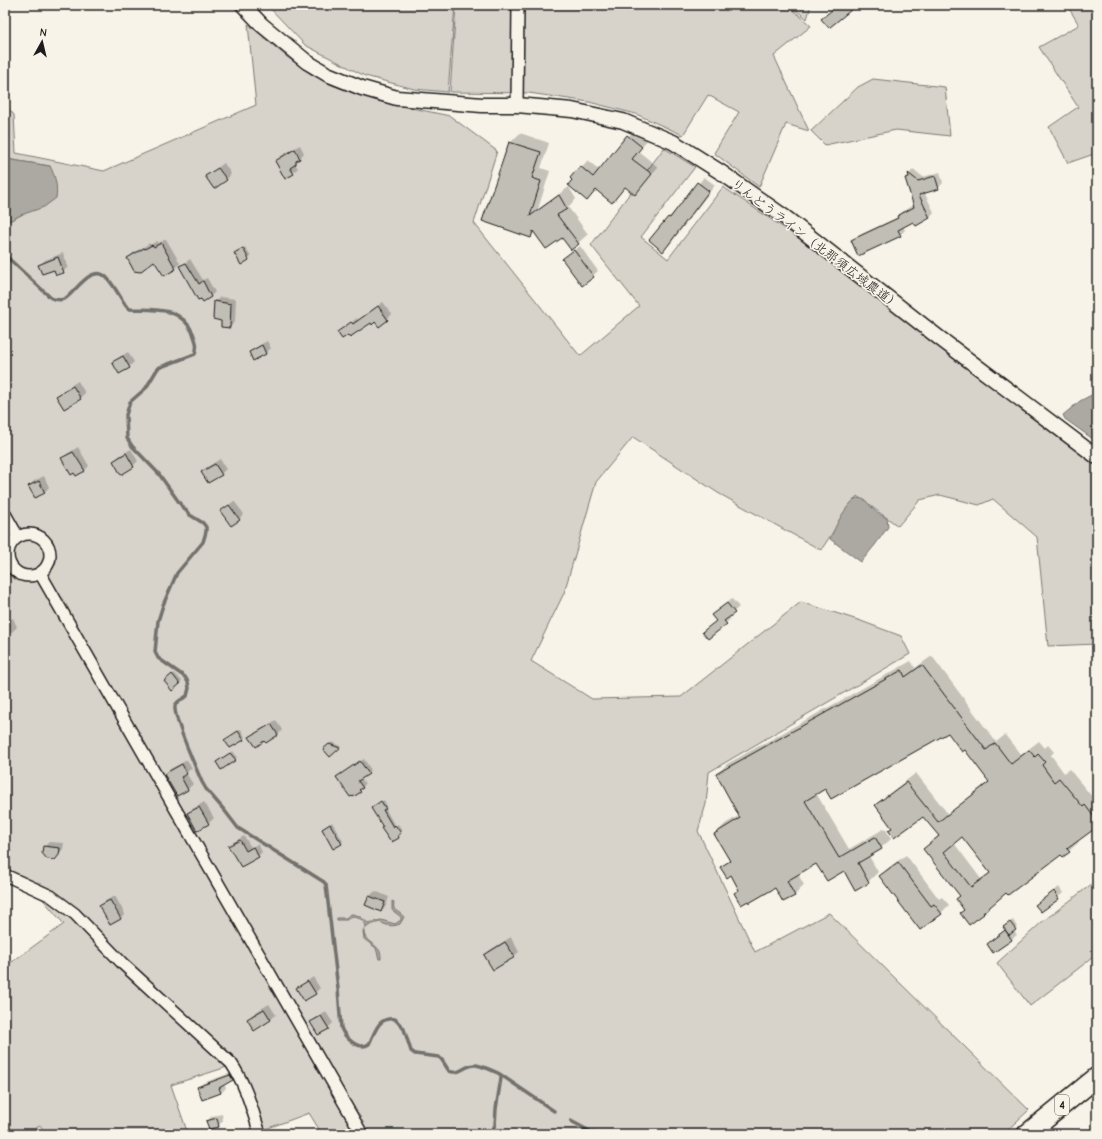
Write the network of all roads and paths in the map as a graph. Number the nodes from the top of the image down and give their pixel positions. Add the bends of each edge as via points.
1 (244, 5) edge
2 (518, 5) edge
3 (517, 105) junction
4 (1097, 457) edge
5 (5, 514) edge
6 (18, 537) junction
7 (40, 573) junction
8 (5, 875) edge
9 (1097, 1077) edge
10 (260, 1134) edge
11 (362, 1134) edge
12 (1027, 1134) edge

1 - 3 street, りんどうライン（北那須広域農道） via 262,25 307,62 326,74 362,88 397,98 482,105
2 - 3 street
3 - 4 street, りんどうライン（北那須広域農道） via 572,110 623,121 673,142 786,218 938,338
5 - 6 street
6 - 7 street via 23,534 37,535 47,544 49,563
6 - 7 street via 11,542 8,549 9,564 19,574 34,576
7 - 11 street
8 - 10 street via 51,896 75,914 123,964 231,1063 248,1095
9 - 12 highway, 4

